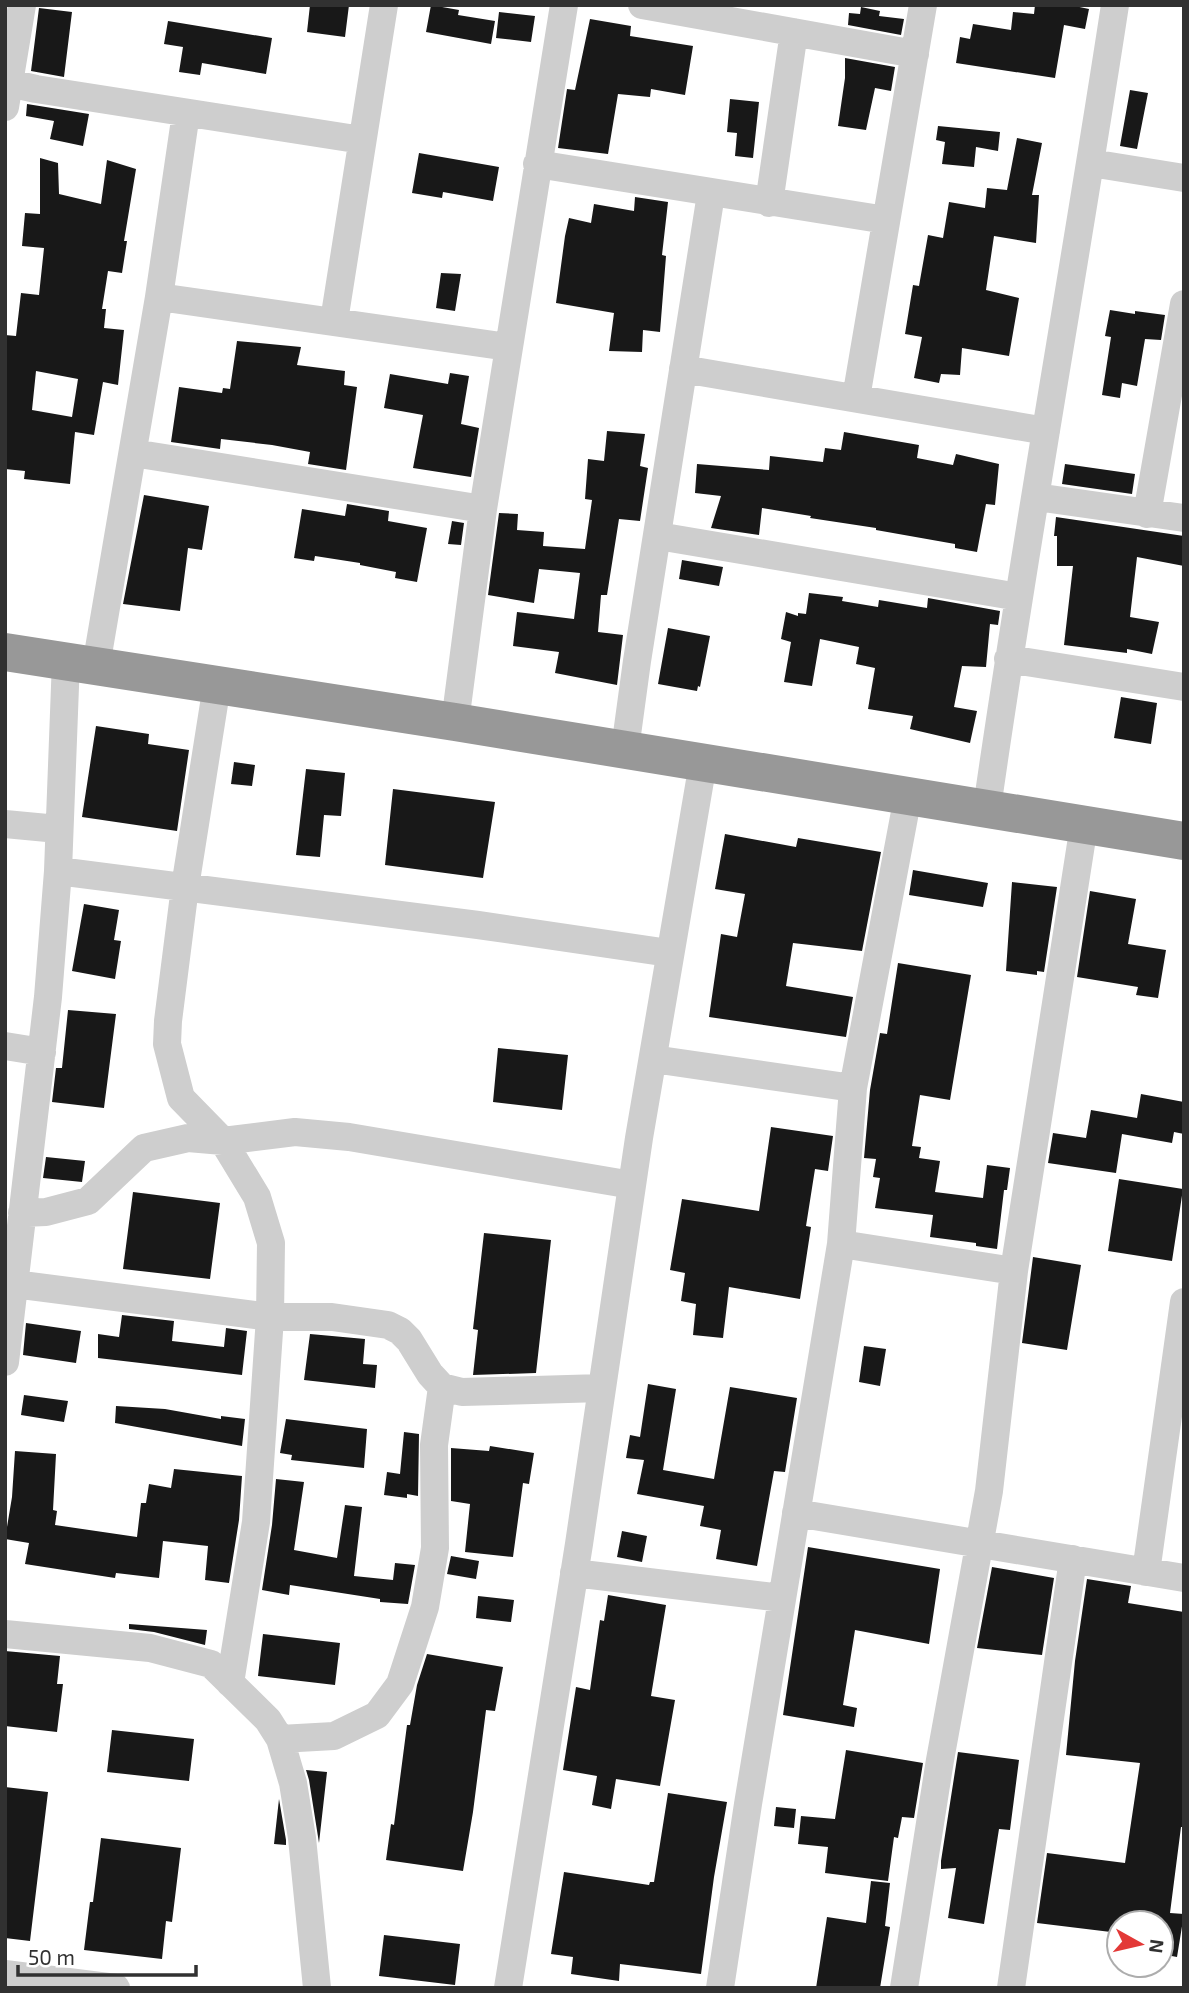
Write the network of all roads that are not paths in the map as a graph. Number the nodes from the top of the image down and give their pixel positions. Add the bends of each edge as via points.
1 (22, 5) edge
2 (384, 5) edge
3 (564, 5) edge
4 (642, 5) edge
5 (923, 5) edge
6 (1115, 5) edge
7 (794, 32) junction
8 (915, 54) junction
9 (6, 91) edge
10 (186, 113) junction
11 (362, 140) junction
12 (1091, 163) junction
13 (537, 164) junction
14 (1184, 178) edge
15 (711, 194) junction
16 (769, 202) junction
17 (886, 220) junction
18 (159, 297) junction
19 (1184, 304) edge
20 (334, 321) junction
21 (509, 347) junction
22 (683, 369) junction
23 (856, 398) junction
24 (1046, 431) junction
25 (133, 453) junction
26 (1036, 497) junction
27 (483, 509) junction
28 (1147, 514) junction
29 (1184, 519) edge
30 (658, 536) junction
31 (1019, 597) junction
32 (5, 652) edge
33 (1008, 659) junction
34 (81, 663) junction
35 (217, 685) junction
36 (1184, 687) edge
37 (455, 722) junction
38 (625, 749) junction
39 (703, 763) junction
40 (908, 796) junction
41 (987, 808) junction
42 (5, 824) edge
43 (1084, 825) junction
44 (58, 830) junction
45 (1184, 841) edge
46 (58, 871) junction
47 (185, 887) junction
48 (669, 953) junction
49 (5, 1046) edge
50 (42, 1052) junction
51 (653, 1059) junction
52 (853, 1088) junction
53 (223, 1141) junction
54 (632, 1185) junction
55 (22, 1213) junction
56 (841, 1244) junction
57 (1014, 1271) junction
58 (12, 1277) edge
59 (1184, 1302) edge
60 (270, 1317) junction
61 (5, 1362) edge
62 (442, 1387) junction
63 (602, 1388) junction
64 (796, 1513) junction
65 (979, 1544) junction
66 (1073, 1559) junction
67 (1146, 1572) junction
68 (574, 1573) junction
69 (1184, 1578) edge
70 (782, 1598) junction
71 (5, 1634) edge
72 (230, 1683) junction
73 (280, 1739) junction
74 (5, 1974) edge
75 (51, 1984) edge
76 (116, 1988) edge
77 (317, 1988) edge
78 (508, 1988) edge
79 (720, 1988) edge
80 (904, 1988) edge
81 (1011, 1988) edge

1 - 9 street
2 - 11 street
3 - 13 street
4 - 7 street
5 - 8 street
6 - 12 street
7 - 8 street
7 - 16 street
8 - 17 street
9 - 10 street
10 - 11 street
10 - 18 street
11 - 20 street
12 - 14 street
12 - 24 street
13 - 15 street
13 - 21 street
15 - 16 street
15 - 22 street
16 - 17 street
17 - 23 street
18 - 20 street
18 - 25 street
19 - 28 street
20 - 21 street
21 - 27 street
22 - 23 street
22 - 30 street
23 - 24 street
24 - 26 street
25 - 27 street
25 - 34 street
26 - 28 street
26 - 31 street
27 - 37 street
28 - 29 street
30 - 31 street
30 - 38 street
31 - 33 street
32 - 34 highway
33 - 36 street
33 - 41 street
34 - 35 highway
34 - 44 street
35 - 37 highway
35 - 47 street
37 - 38 highway
38 - 39 highway
39 - 40 highway
39 - 48 street
40 - 41 highway
40 - 52 street
41 - 43 highway
42 - 44 street
43 - 45 highway
43 - 57 street
44 - 46 street
46 - 47 street
46 - 50 street
47 - 48 street
47 - 53 street via 167,1044 181,1098
48 - 51 street
49 - 50 street
50 - 55 street
51 - 52 street
51 - 54 street
52 - 56 street
53 - 54 street via 295,1132 349,1137
53 - 55 street via 188,1138 144,1148 88,1201
53 - 60 street via 257,1197 271,1243
54 - 63 street
55 - 58 street
56 - 57 street
56 - 64 street
57 - 65 street
58 - 60 street
58 - 61 street
59 - 67 street
60 - 62 street via 332,1317 388,1325 409,1340
60 - 72 street via 256,1522
62 - 63 street via 462,1392
62 - 73 street via 434,1445 435,1548 425,1607 400,1684 377,1715 334,1736
63 - 68 street
64 - 65 street
64 - 70 street
65 - 66 street
65 - 80 street
66 - 67 street
66 - 81 street
67 - 69 street
68 - 70 street
68 - 78 street
70 - 79 street
71 - 72 street via 150,1648 211,1664
72 - 73 street via 268,1720
73 - 77 street via 302,1838
74 - 75 street
75 - 76 street

